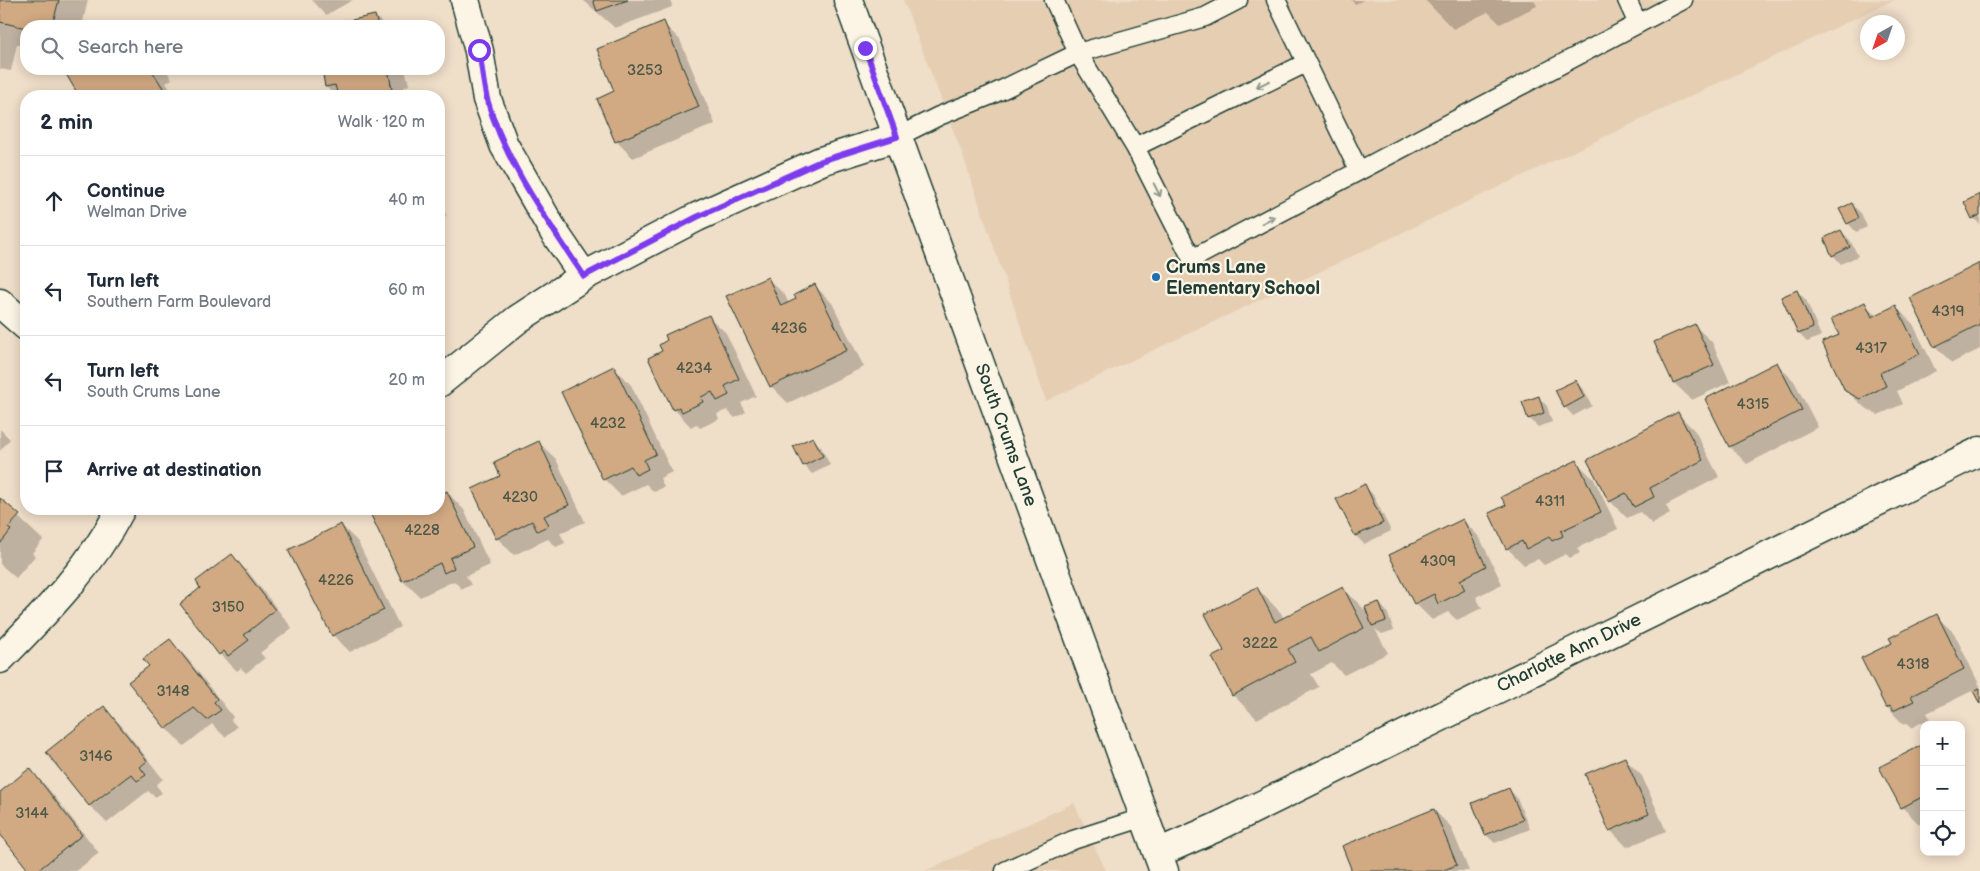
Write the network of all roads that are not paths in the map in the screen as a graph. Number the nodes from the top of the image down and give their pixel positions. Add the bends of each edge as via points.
1 (464, 0) edge
2 (848, 0) edge
3 (1054, 0) edge
4 (1238, 0) edge
5 (1276, 0) edge
6 (1627, 0) edge
7 (1683, 0) edge
8 (1638, 24) junction
9 (1078, 53) junction
10 (1306, 63) junction
11 (897, 137) junction
12 (1135, 147) junction
13 (1359, 171) junction
14 (584, 276) junction
15 (0, 303) edge
16 (20, 321) edge
17 (445, 378) edge
18 (1980, 451) edge
19 (119, 515) edge
20 (0, 659) edge
21 (1145, 816) junction
22 (1161, 862) edge
23 (1005, 871) edge

1 - 14 street via 479,50 487,99 504,146
2 - 11 street, South Crums Lane
3 - 9 lane
4 - 9 lane via 1205,17
5 - 10 lane
6 - 8 lane
7 - 8 lane
8 - 13 lane
9 - 11 lane
9 - 12 lane
10 -> 12 lane
10 - 13 lane
11 - 14 street via 821,161 697,217
11 - 21 street, South Crums Lane
12 -> 13 lane via 1192,259
14 - 17 street via 518,319
15 - 16 street
18 - 22 street, Charlotte Ann Drive via 1215,828
19 - 20 street via 61,597
21 - 22 street, South Crums Lane
21 - 23 lane via 1073,840

